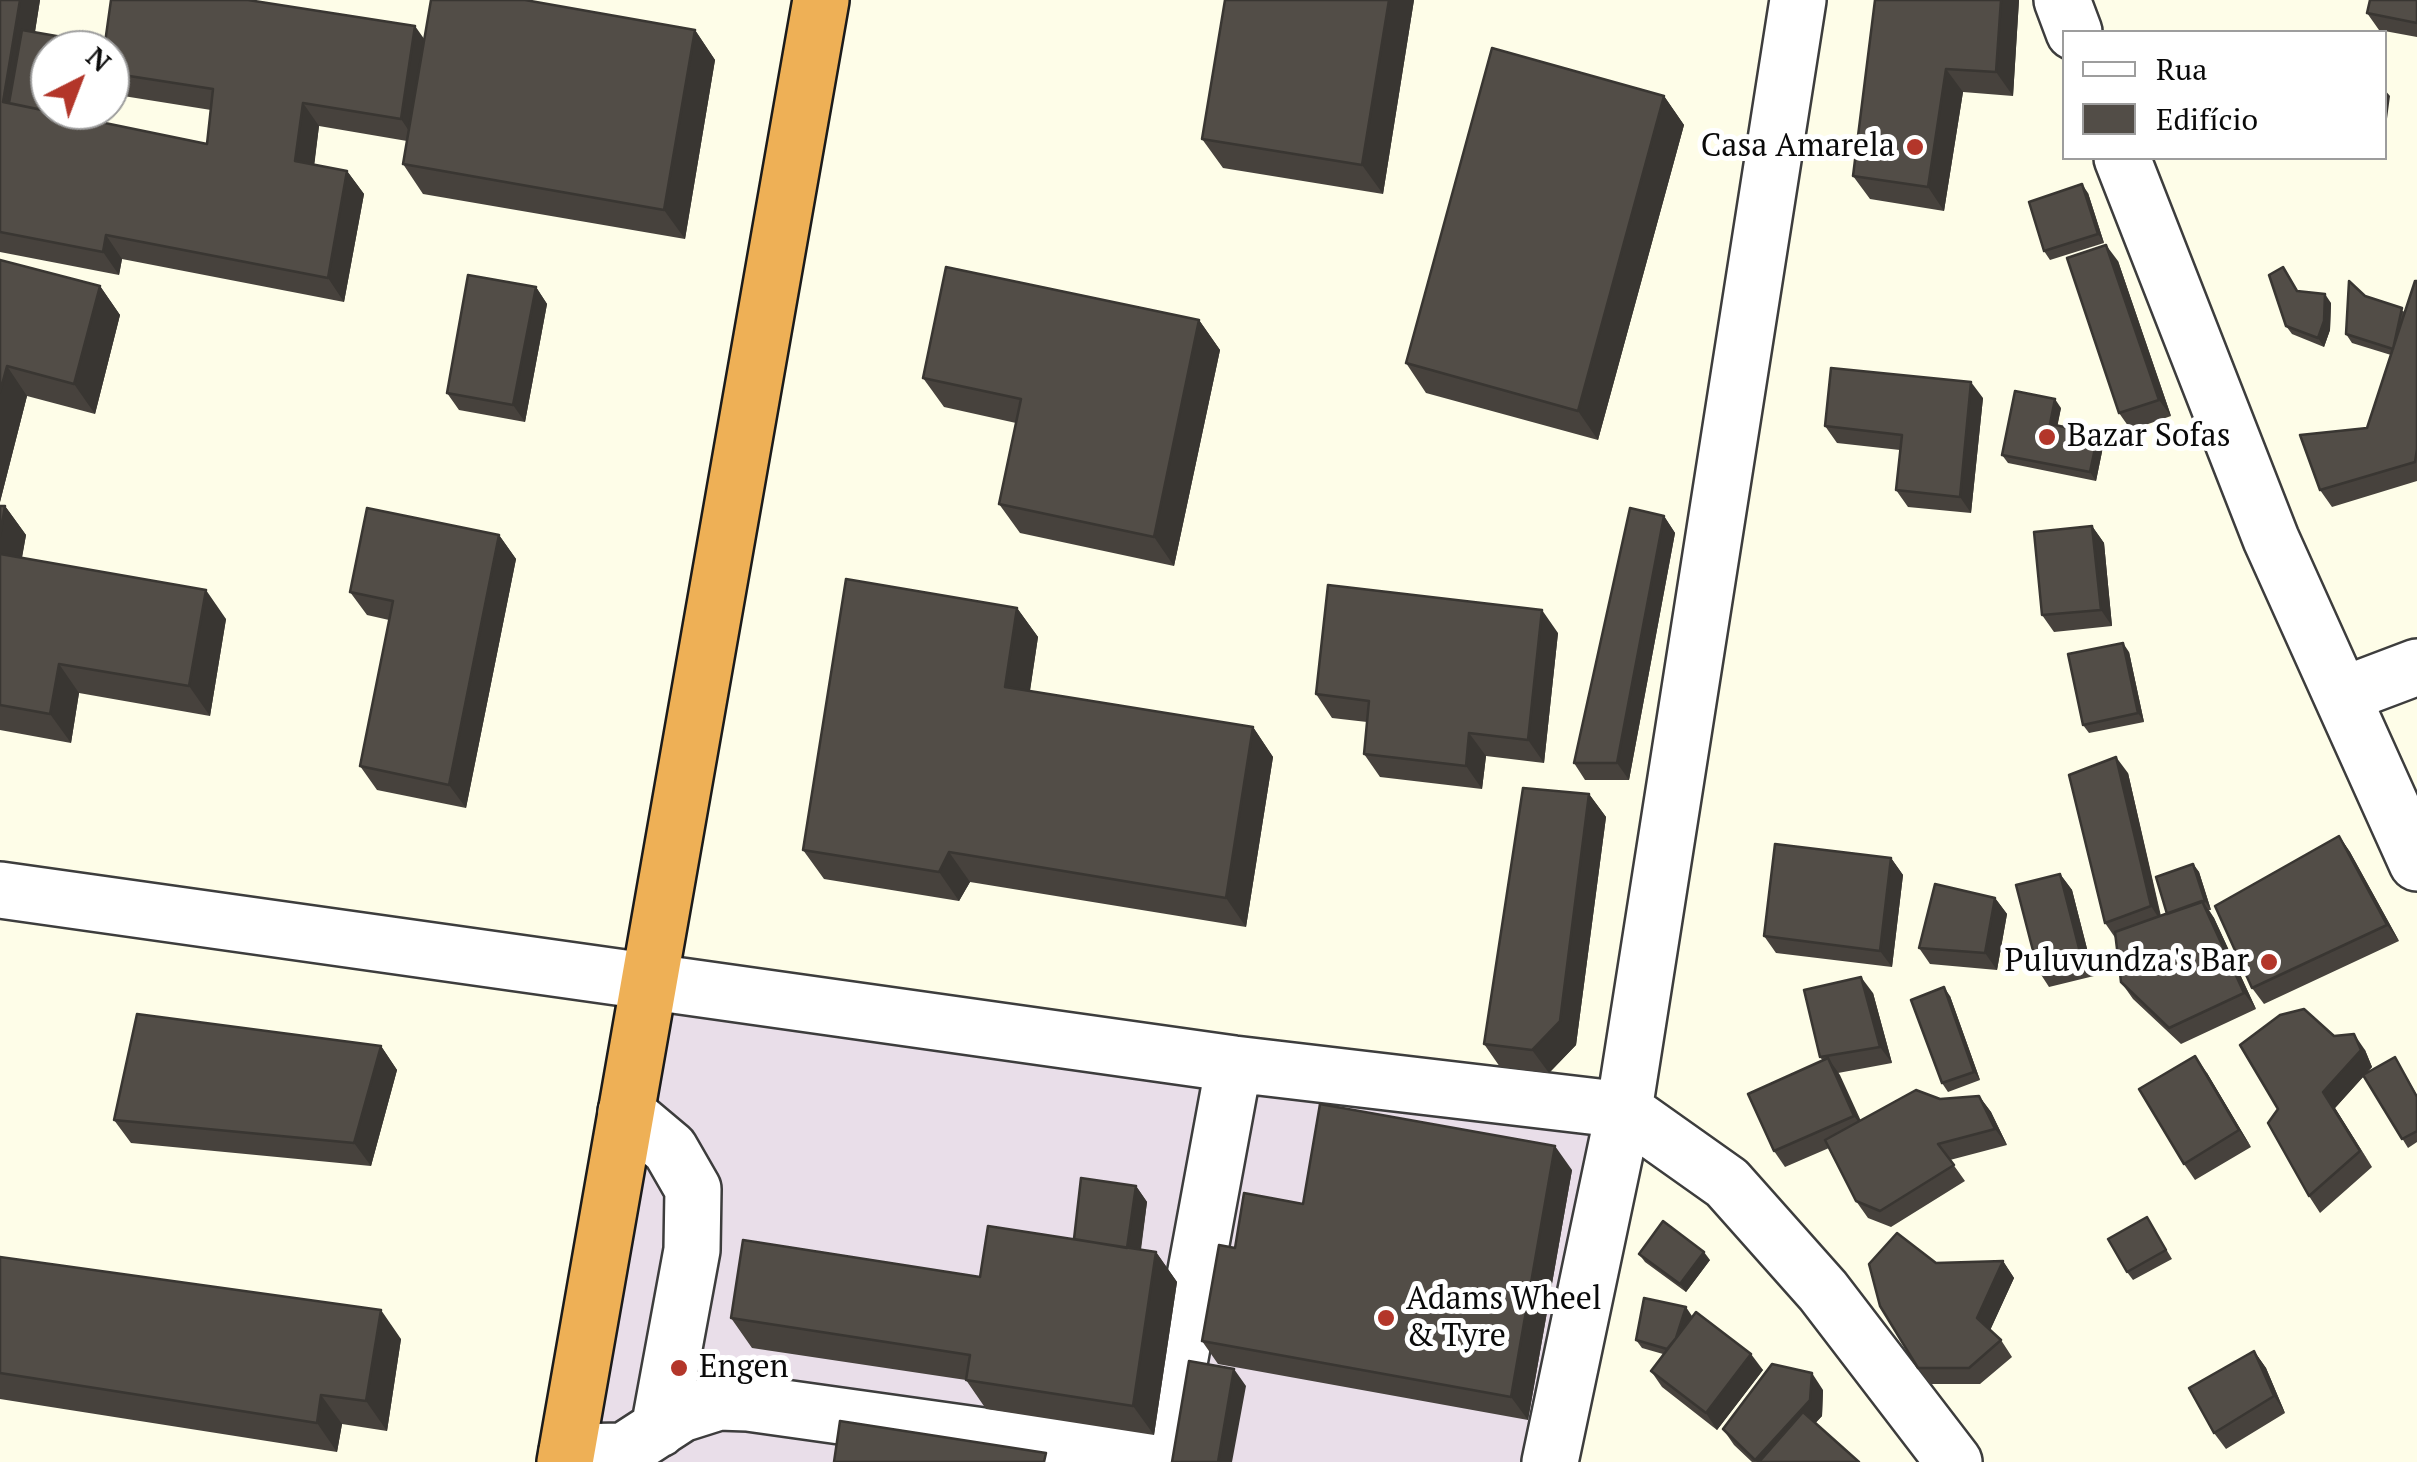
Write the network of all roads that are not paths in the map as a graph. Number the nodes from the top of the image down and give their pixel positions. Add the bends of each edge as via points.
1 (820, 0) edge
2 (1798, 0) edge
3 (2062, 0) edge
4 (2073, 30) edge
5 (2123, 160) edge
6 (2417, 667) edge
7 (2343, 695) junction
8 (2417, 863) edge
9 (0, 890) edge
10 (649, 981) junction
11 (1234, 1064) junction
12 (1624, 1110) junction
13 (626, 1112) junction
14 (658, 1429) junction
15 (566, 1457) edge
16 (1550, 1462) edge
17 (1954, 1462) edge

1 - 10 highway
2 - 12 street
3 - 4 street
5 - 7 street via 2271,539
6 - 7 street
7 - 8 street
9 - 10 street
10 - 11 street
10 - 13 highway
11 - 12 street
11 - 14 street via 1161,1461 748,1403 718,1402
12 - 16 street
12 - 17 street via 1727,1183 1823,1291
13 - 14 street via 670,1149 692,1190 692,1250
13 - 15 highway
14 - 15 street via 624,1451

